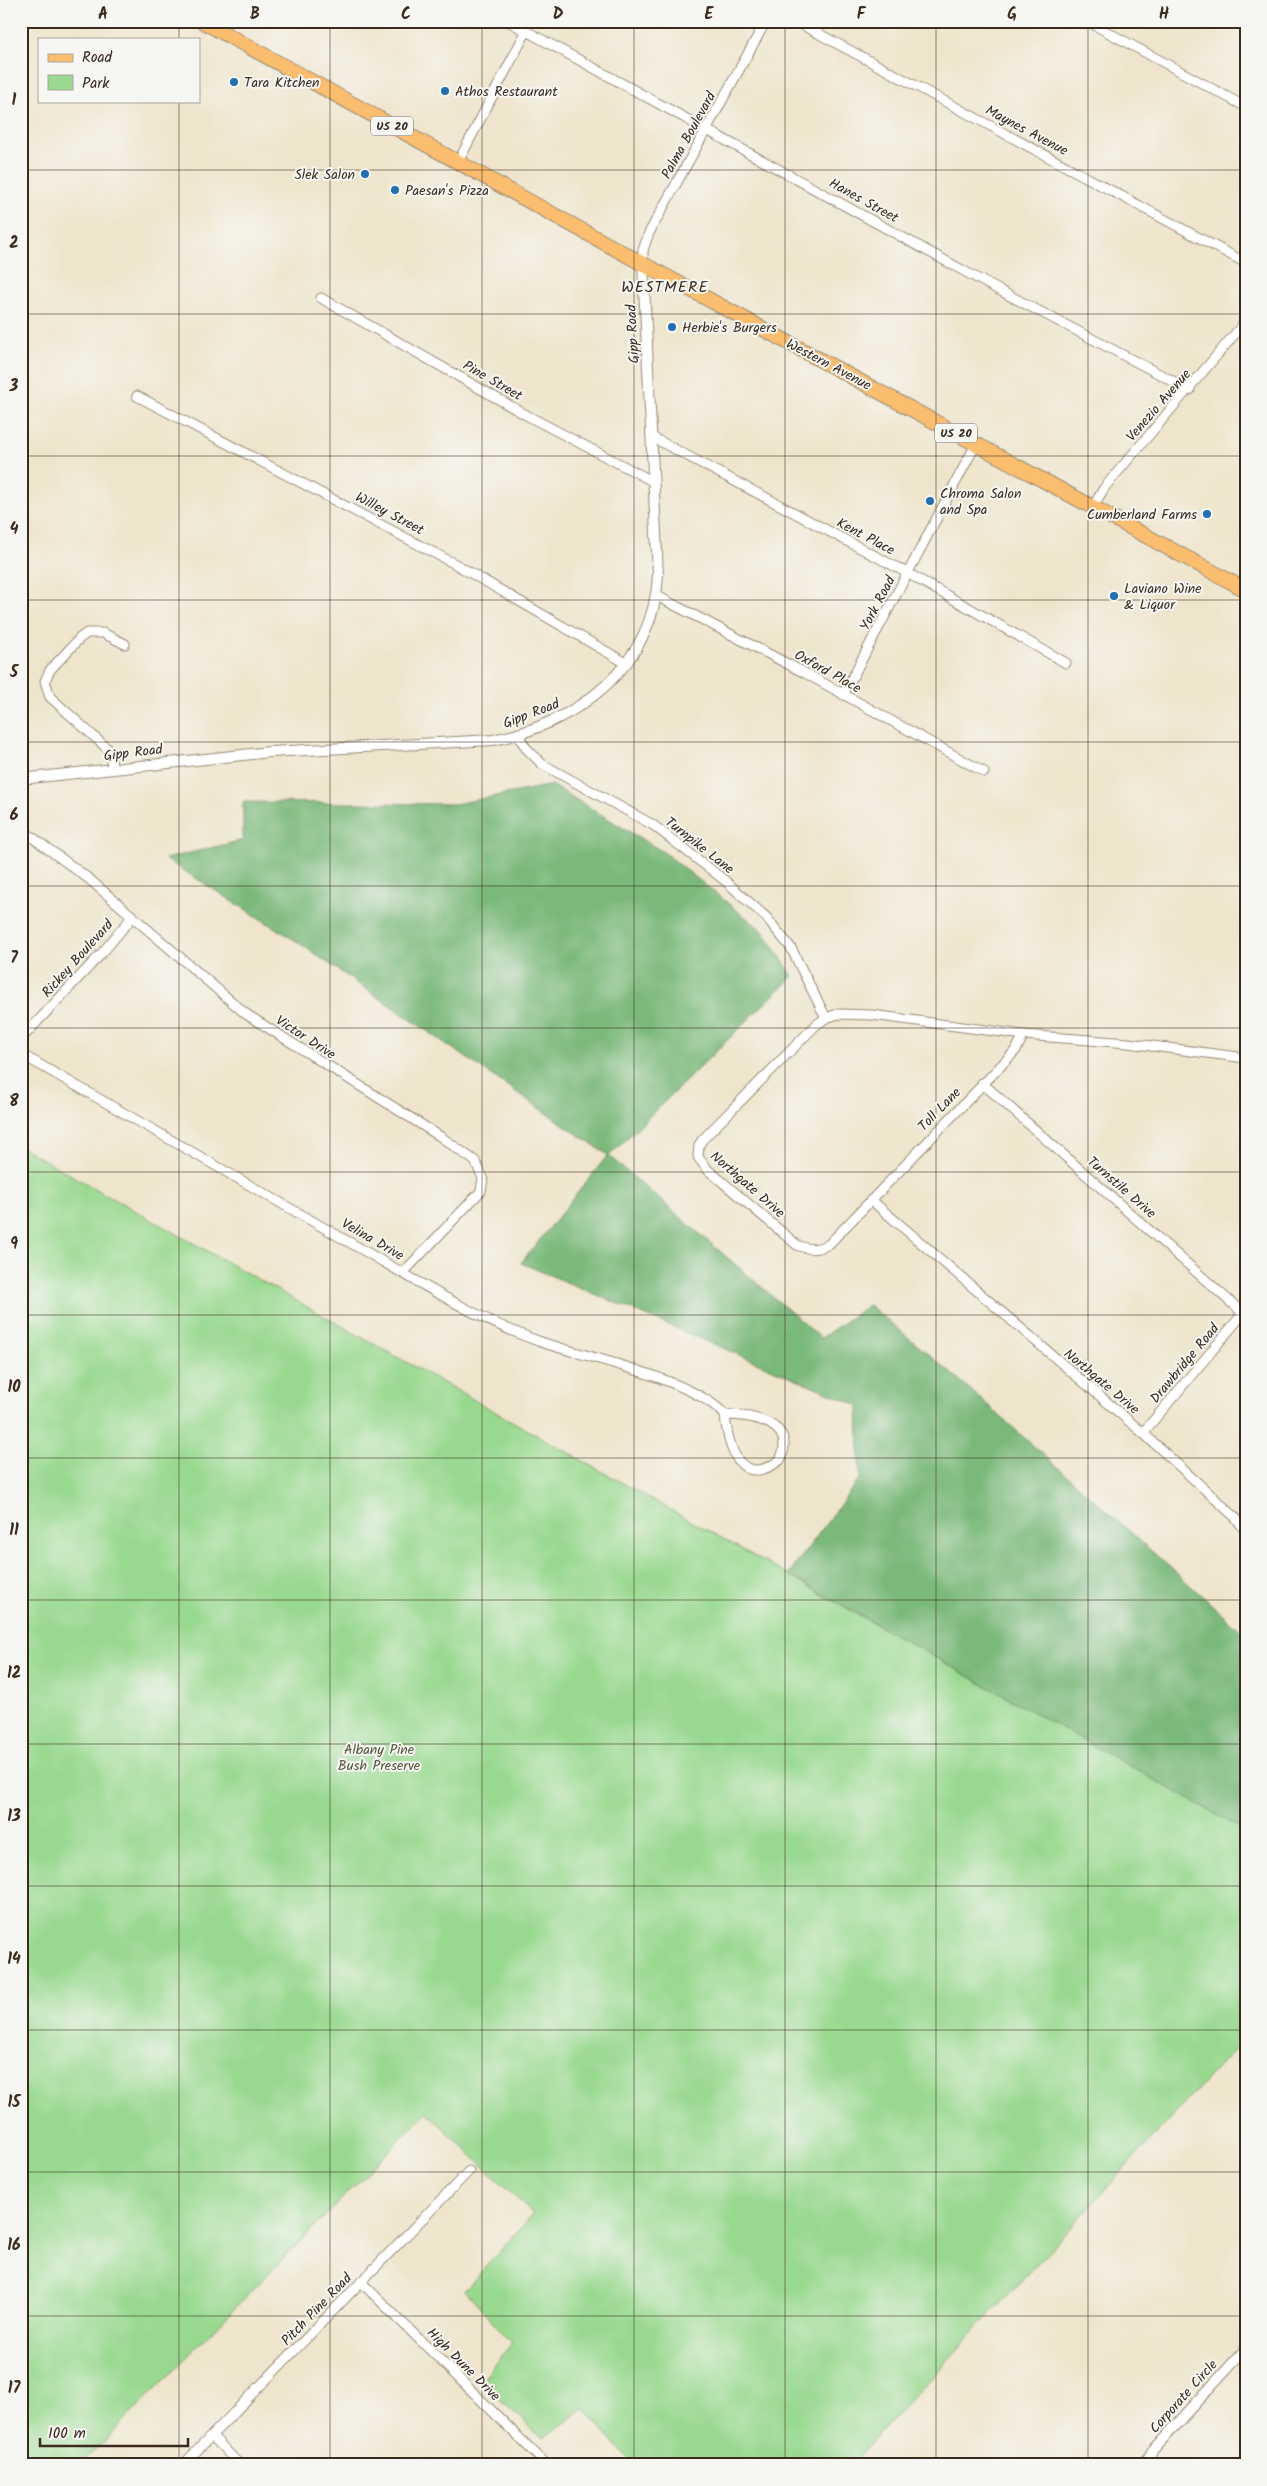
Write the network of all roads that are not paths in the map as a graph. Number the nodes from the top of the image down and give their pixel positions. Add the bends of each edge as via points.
1 (202, 21) edge
2 (508, 21) edge
3 (766, 21) edge
4 (795, 21) edge
5 (1087, 21) edge
6 (526, 32) junction
7 (1246, 107) edge
8 (706, 130) junction
9 (458, 162) junction
10 (1246, 263) edge
11 (643, 264) junction
12 (321, 298) dead end
13 (1246, 321) edge
14 (1190, 390) junction
15 (137, 396) dead end
16 (652, 437) junction
17 (976, 444) junction
18 (654, 482) junction
19 (1093, 507) junction
20 (908, 574) junction
21 (1246, 590) edge
22 (657, 596) junction
23 (125, 644) dead end
24 (1066, 662) dead end
25 (626, 663) junction
26 (843, 695) junction
27 (518, 735) junction
28 (114, 768) junction
29 (984, 772) dead end
30 (21, 779) edge
31 (21, 829) edge
32 (133, 916) junction
33 (826, 1018) junction
34 (1024, 1035) junction
35 (21, 1039) edge
36 (21, 1054) edge
37 (1246, 1058) edge
38 (982, 1084) junction
39 (871, 1200) junction
40 (403, 1272) junction
41 (1245, 1311) edge
42 (725, 1415) junction
43 (1143, 1433) junction
44 (1246, 1531) edge
45 (468, 2171) dead end
46 (361, 2282) junction
47 (1246, 2348) edge
48 (212, 2436) junction
49 (183, 2465) edge
50 (240, 2465) edge
51 (547, 2465) edge
52 (1143, 2465) edge

1 - 9 main road, Western Avenue / US 20
2 - 6 street, Hanes Street
3 - 8 street, Palma Boulevard
4 - 10 street, Maynes Avenue
5 - 7 street
6 - 8 street, Hanes Street
6 - 9 street
8 - 11 street, Palma Boulevard via 645,241
8 - 14 street, Hanes Street
9 - 11 main road, Western Avenue / US 20
11 - 16 street, Gipp Road
11 - 17 main road, Western Avenue / US 20
12 - 18 street, Pine Street via 528,416
13 - 14 street, Venezio Avenue
14 - 19 street, Venezio Avenue via 1104,488
15 - 25 street, Willey Street via 448,560
16 - 18 street, Gipp Road
16 - 20 street, Kent Place
17 - 19 main road, Western Avenue / US 20
17 - 20 street, York Road
18 - 22 street, Gipp Road
19 - 21 main road, Western Avenue / US 20
20 - 24 street, Kent Place
20 - 26 street, York Road
22 - 25 street, Gipp Road via 646,630
22 - 26 street, Oxford Place
23 - 28 street via 103,633 88,633 50,670 45,681 50,697 109,750
25 - 27 street, Gipp Road via 606,687 578,708
26 - 29 street, Oxford Place
27 - 28 street, Gipp Road via 457,743 262,753
27 - 33 street, Turnpike Lane via 542,764 653,825 766,917 791,948
28 - 30 street, Gipp Road
31 - 32 street, Victor Drive
32 - 35 street, Rickey Boulevard
32 - 40 street, Victor Drive via 246,1014 441,1136 479,1167 483,1178 481,1191
33 - 34 street via 838,1014 872,1015
33 - 39 street, Northgate Drive via 777,1062 703,1139 698,1156 707,1169 805,1249 829,1244
34 - 37 street via 1128,1043
34 - 38 street, Toll Lane via 1016,1050
36 - 40 street, Velina Drive
38 - 39 street, Toll Lane
38 - 41 street, Turnstile Drive
39 - 43 street, Northgate Drive
40 - 42 street, Velina Drive via 506,1328 662,1380 715,1404
41 - 43 street, Drawbridge Road
42 - 42 street via 732,1450 742,1466 761,1470 780,1460 786,1444 777,1429 745,1415
43 - 44 street, Northgate Drive
45 - 46 street, Pitch Pine Road
46 - 48 street, Pitch Pine Road
46 - 51 street, High Dune Drive
47 - 52 street, Corporate Circle
48 - 49 street, Pitch Pine Road
48 - 50 street

